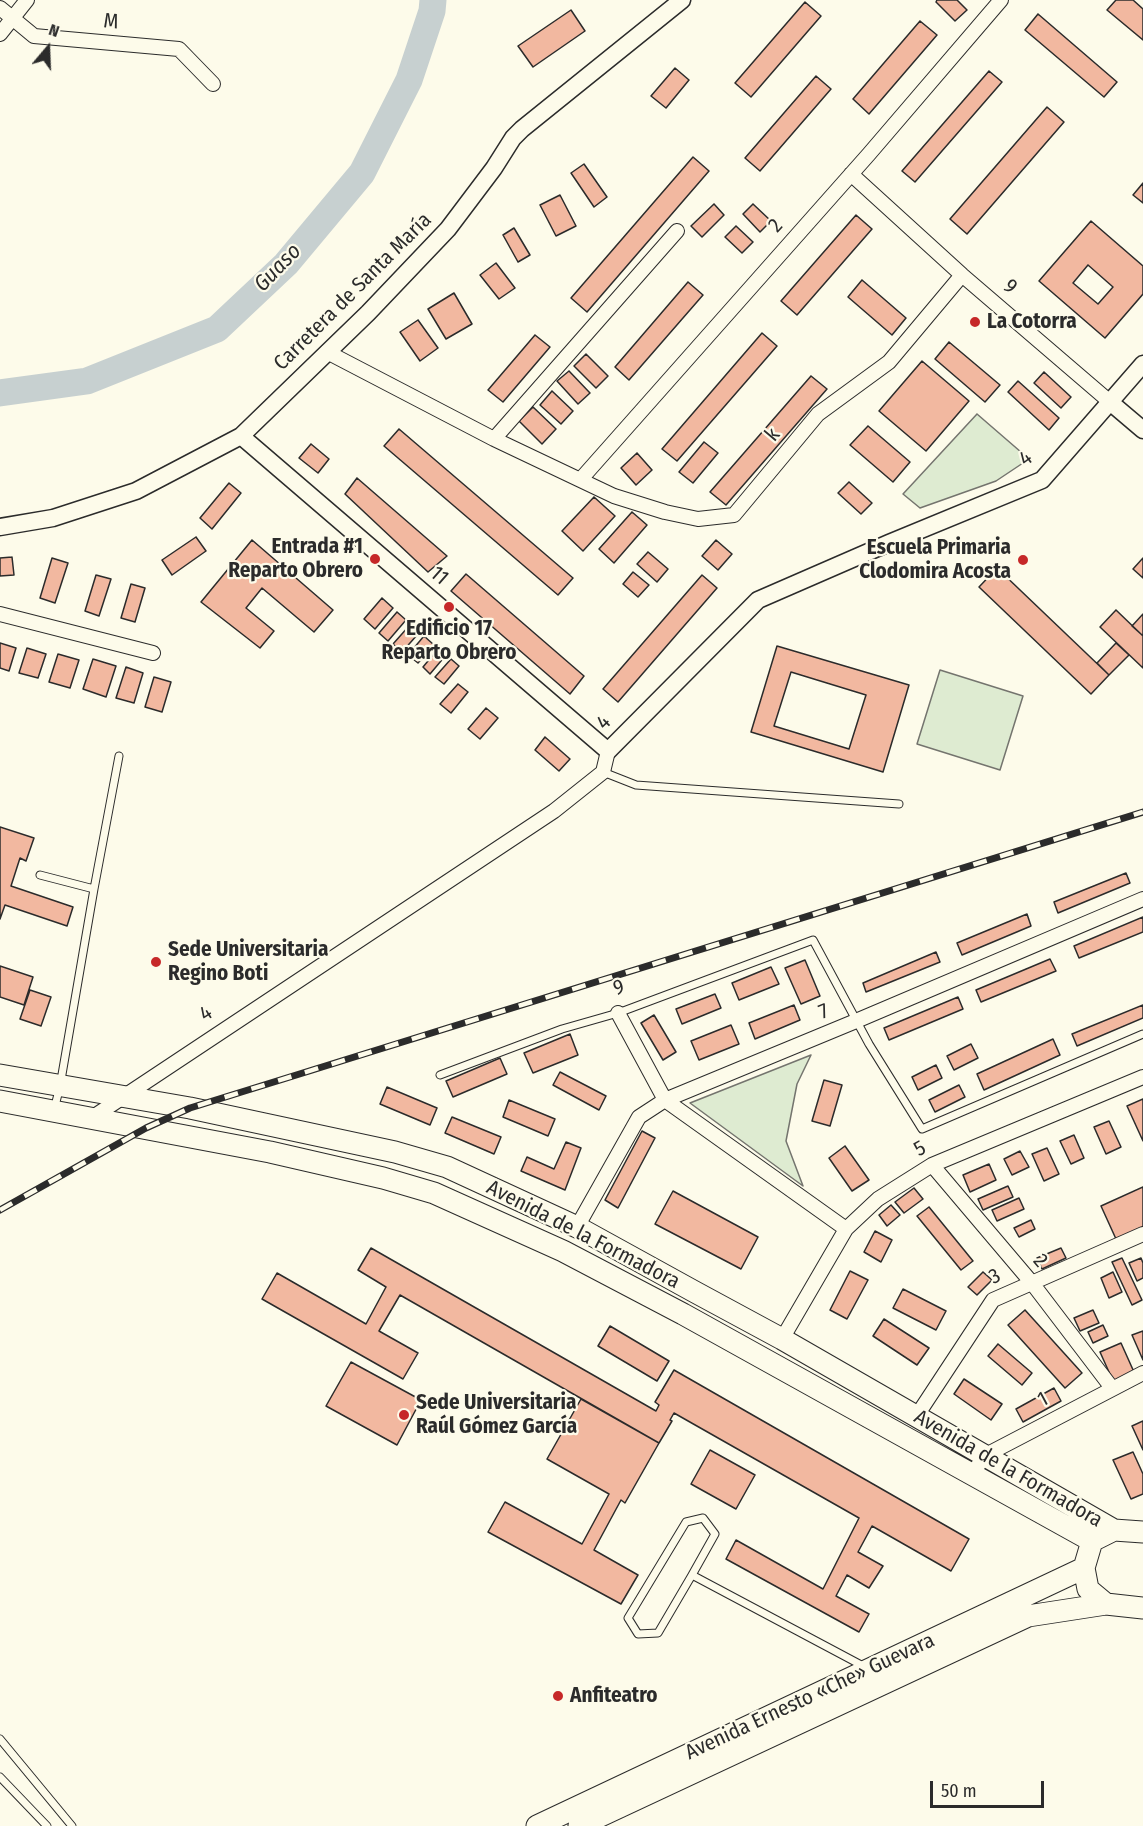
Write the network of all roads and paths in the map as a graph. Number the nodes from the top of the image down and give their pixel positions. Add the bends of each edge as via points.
1 (27, 0) edge
2 (682, 0) edge
3 (1001, 0) edge
4 (0, 8) edge
5 (13, 19) junction
6 (0, 34) edge
7 (213, 84) dead end
8 (851, 174) junction
9 (677, 231) dead end
10 (962, 275) junction
11 (327, 352) junction
12 (1143, 364) edge
13 (1110, 402) junction
14 (1143, 430) edge
15 (241, 436) junction
16 (494, 439) junction
17 (581, 479) junction
18 (0, 527) edge
19 (0, 614) edge
20 (153, 653) dead end
21 (608, 751) junction
22 (119, 756) dead end
23 (603, 772) junction
24 (900, 804) dead end
25 (40, 875) dead end
26 (94, 889) junction
27 (1143, 899) edge
28 (618, 1013) junction
29 (856, 1021) junction
30 (1143, 1034) edge
31 (0, 1075) edge
32 (440, 1075) dead end
33 (1143, 1077) edge
34 (60, 1086) junction
35 (121, 1097) junction
36 (665, 1100) junction
37 (0, 1101) edge
38 (53, 1112) junction
39 (90, 1119) junction
40 (933, 1165) junction
41 (577, 1227) junction
42 (846, 1229) junction
43 (1143, 1233) edge
44 (1032, 1283) junction
45 (782, 1339) junction
46 (1143, 1372) edge
47 (1112, 1388) junction
48 (916, 1417) junction
49 (984, 1456) junction
50 (972, 1475) junction
51 (1114, 1530) junction
52 (1143, 1532) edge
53 (1092, 1541) junction
54 (1084, 1568) junction
55 (692, 1575) junction
56 (1106, 1604) junction
57 (1143, 1608) edge
58 (874, 1677) junction
59 (0, 1739) edge
60 (0, 1777) edge
61 (47, 1826) edge
62 (72, 1826) edge
63 (537, 1826) edge
64 (579, 1826) edge

1 - 5 street
2 - 11 street, Carretera de Santa María via 522,129 448,229
3 - 8 street, 2
4 - 5 street, M
5 - 6 street
5 - 7 street, M via 34,36 180,50
8 - 10 street, 9
8 - 17 street, 2
9 - 16 street
10 - 13 street, 9
10 - 17 street, k via 889,362 818,414 734,515 698,519 665,512 614,496
11 - 15 street, Carretera de Santa María
11 - 16 street, k
12 - 13 street, 4
13 - 14 street, 9
13 - 21 street, 4 via 1042,480 758,600
15 - 18 street, Carretera de Santa María via 135,491 53,518
15 - 21 street, 11
16 - 17 street, k
19 - 20 street
21 - 23 street, 4
22 - 26 lane
23 - 24 lane via 636,785
23 - 35 street, 4 via 555,811
25 - 26 lane
26 - 34 lane
27 - 29 street, 7
28 - 29 lane, 9 via 813,940
28 - 32 lane, 9 via 562,1029
28 - 36 street
29 - 30 lane via 922,1129
29 - 36 street, 7
31 - 34 main road, Avenida de la Formadora
33 - 40 street, 5
34 - 35 main road, Avenida de la Formadora
34 - 38 lane
35 - 39 street, 4
35 - 41 main road, Avenida de la Formadora via 395,1152 447,1167
36 - 41 street, 7 via 639,1117
36 - 42 street
37 - 38 main road, Avenida de la Formadora
38 - 39 main road, Avenida de la Formadora
39 - 50 main road, Avenida de la Formadora via 270,1152 434,1193 563,1251
40 - 42 street, 5 via 878,1199
40 - 44 street, 2
41 - 45 main road, Avenida de la Formadora
42 - 45 street, 5
43 - 44 street, 3
44 - 47 street, 2
44 - 48 street, 3 via 993,1300
45 - 48 main road, Avenida de la Formadora
46 - 47 street, 1
47 - 49 street, 1
48 - 49 main road, Avenida de la Formadora
49 - 50 street, 1
49 - 51 main road, Avenida de la Formadora
50 - 53 main road, Avenida de la Formadora
51 - 52 main road
51 - 53 main road
53 - 54 main road
54 - 56 main road via 1088,1589
54 - 58 main road, Avenida Ernesto «Che» Guevara
55 - 55 lane via 658,1633 638,1634 628,1618 686,1522 704,1518 715,1534
55 - 58 lane
56 - 57 main road, Avenida Ernesto «Che» Guevara
56 - 58 main road, Avenida Ernesto «Che» Guevara via 1028,1616
58 - 63 main road, Avenida Ernesto «Che» Guevara
58 - 64 main road, Avenida Ernesto «Che» Guevara
59 - 62 lane
60 - 61 lane

